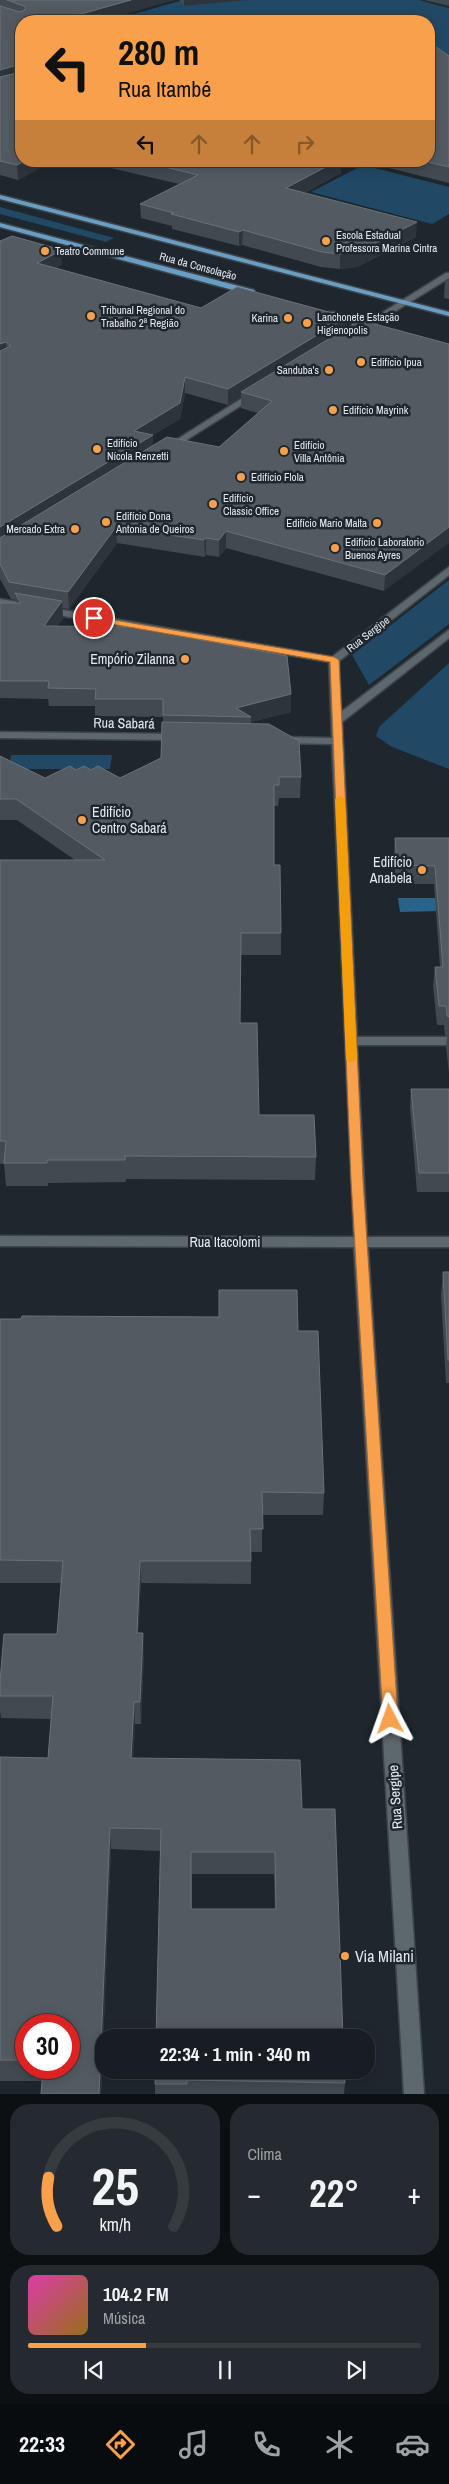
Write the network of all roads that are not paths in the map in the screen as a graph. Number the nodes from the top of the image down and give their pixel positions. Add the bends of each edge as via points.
1 (0, 197) edge
2 (0, 224) edge
3 (449, 275) edge
4 (260, 295) edge
5 (403, 302) junction
6 (324, 312) edge
7 (449, 314) edge
8 (368, 324) junction
9 (386, 329) edge
10 (345, 338) edge
11 (264, 389) edge
12 (162, 452) edge
13 (449, 570) edge
14 (0, 602) edge
15 (449, 633) edge
16 (334, 660) junction
17 (337, 721) junction
18 (0, 735) edge
19 (188, 738) edge
20 (267, 739) edge
21 (338, 741) junction
22 (350, 1041) junction
23 (449, 1041) edge
24 (0, 1241) edge
25 (360, 1242) junction
26 (449, 1242) edge
27 (414, 2094) edge

1 - 5 main road, Rua da Consolação
2 - 4 main road, Rua da Consolação
3 - 5 street
5 - 7 main road, Rua da Consolação
5 - 8 street
6 - 8 main road
8 - 9 main road
8 - 10 street
11 - 12 street
13 - 16 street, Rua Sergipe
14 - 16 street
15 - 17 street
16 - 17 street, Rua Sergipe
17 - 21 street, Rua Sergipe
18 - 19 street, Rua Sabará
20 - 21 street
21 - 22 street, Rua Sergipe
22 - 23 street
22 - 25 street, Rua Sergipe
24 - 25 street, Rua Itacolomi
25 - 26 street, Rua Itacolomi
25 - 27 street, Rua Sergipe

